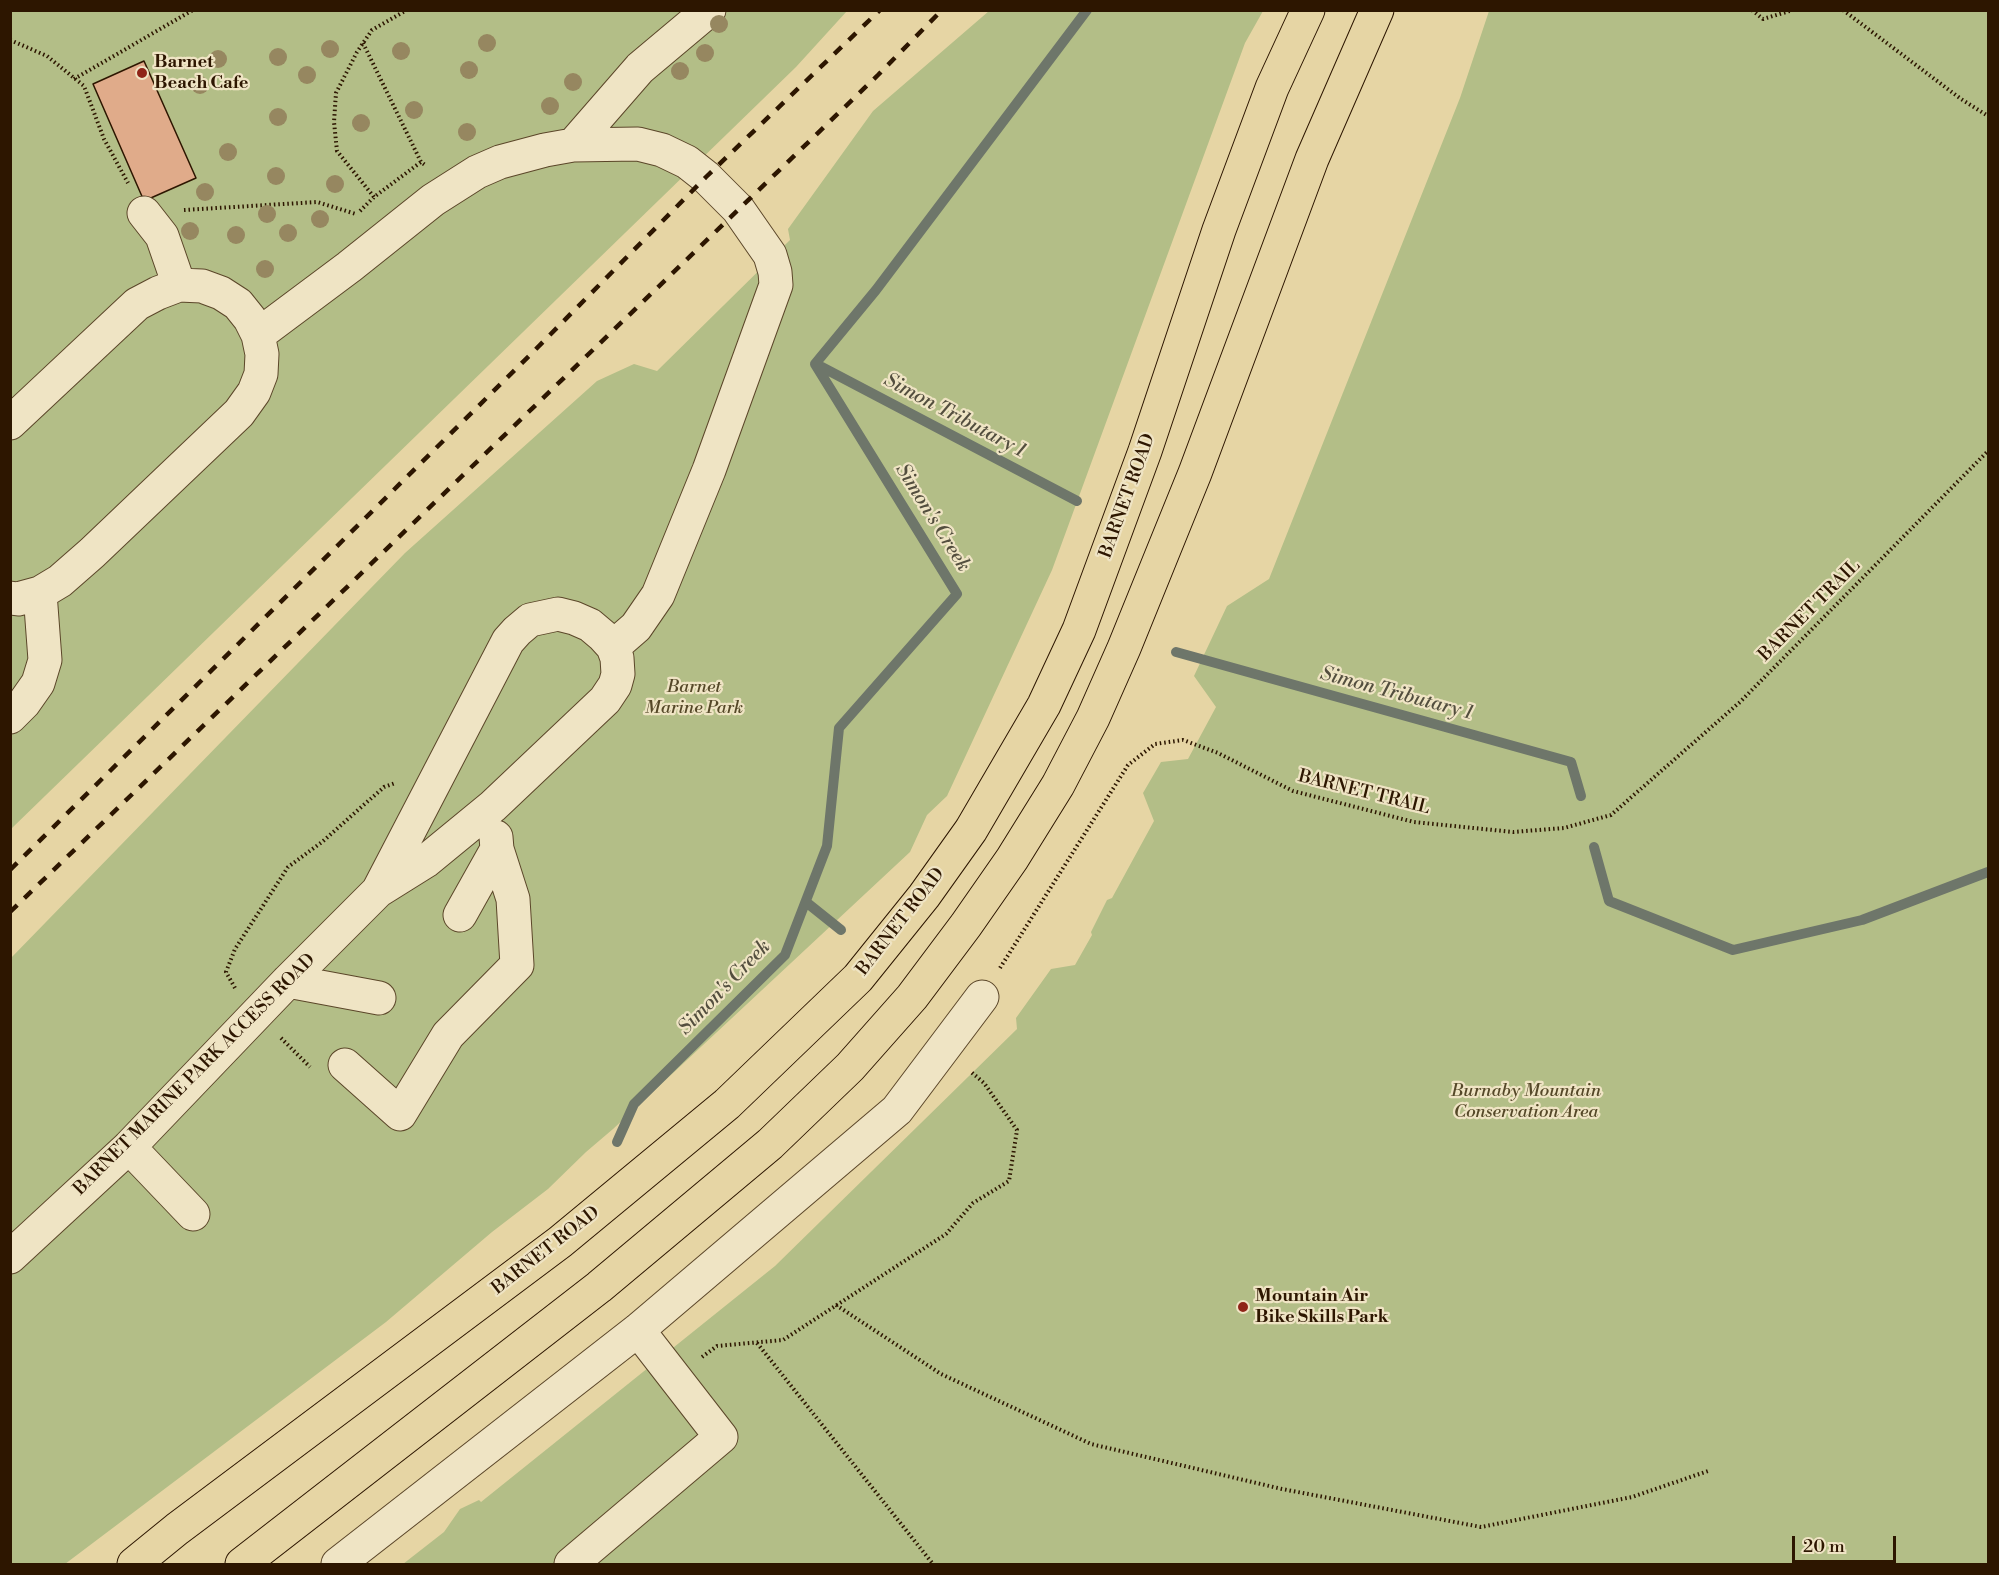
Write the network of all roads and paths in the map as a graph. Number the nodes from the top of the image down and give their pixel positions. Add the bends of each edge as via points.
1 (193, 10) edge
2 (407, 10) edge
3 (709, 10) edge
4 (1308, 10) edge
5 (1377, 10) edge
6 (1752, 10) edge
7 (1793, 10) edge
8 (1843, 10) edge
9 (10, 40) edge
10 (363, 43) junction
11 (74, 79) junction
12 (1989, 116) edge
13 (573, 145) junction
14 (421, 162) dead end
15 (374, 197) dead end
16 (144, 213) junction
17 (356, 214) dead end
18 (179, 285) junction
19 (258, 335) junction
20 (10, 423) edge
21 (1989, 451) edge
22 (20, 603) edge
23 (613, 647) junction
24 (10, 717) edge
25 (493, 806) junction
26 (497, 849) junction
27 (378, 891) junction
28 (460, 915) dead end
29 (288, 981) junction
30 (982, 997) joint
31 (379, 998) dead end
32 (288, 1044) dead end
33 (943, 1049) junction
34 (331, 1070) joint
35 (129, 1147) junction
36 (193, 1214) dead end
37 (10, 1257) edge
38 (836, 1305) junction
39 (638, 1330) junction
40 (757, 1343) junction
41 (675, 1377) junction
42 (1708, 1471) dead end
43 (134, 1564) edge
44 (242, 1564) edge
45 (338, 1564) edge
46 (571, 1564) edge
47 (933, 1564) edge

1 - 11 path
2 - 10 path via 372,30
3 - 13 street via 640,68
4 - 43 main road, BARNET ROAD via 1272,88 1219,230 1145,451 1079,630 1039,714 971,830 924,896 858,978 727,1104 560,1242
5 - 44 main road via 1312,159 1195,473 1093,718 1052,795 966,925 912,997 850,1067 770,1144 599,1287
6 - 7 path via 1763,19
8 - 12 path
9 - 11 path via 47,56
10 - 14 path
10 - 15 path via 336,93 334,122 337,151
11 - 16 path via 84,86 104,139
13 - 19 street via 500,162 477,172 433,200
13 - 23 street via 638,144 687,162 738,209 770,255 775,272 776,285 709,470 658,595 636,627
16 - 17 path via 317,201
16 - 18 street via 162,236
18 - 19 street via 202,286 221,293 238,304
18 - 20 street via 137,304
19 - 22 street via 261,374 239,413 60,581
21 - 30 path, BARNET TRAIL via 1740,702 1611,815 1564,828 1513,832 1414,822 1293,791 1183,740 1155,744 1128,765
22 - 24 street via 45,660 38,683
23 - 25 street via 618,674 605,700
23 - 27 street via 590,625 558,614 530,620 517,631 508,641
25 - 26 street
25 - 27 street via 426,861
26 - 28 street
26 - 34 street via 513,899 518,965 448,1035 400,1114
27 - 29 street, BARNET MARINE PARK ACCESS ROAD
29 - 31 street
29 - 35 street, BARNET MARINE PARK ACCESS ROAD
30 - 33 street
32 - 34 path
33 - 38 path via 984,1083 1017,1130 1009,1181 973,1203 946,1234
33 - 39 street via 897,1110
35 - 36 street
35 - 37 street, BARNET MARINE PARK ACCESS ROAD
38 - 40 path via 783,1340
38 - 42 path via 940,1374 1091,1444 1282,1490 1481,1527 1632,1497
39 - 41 street
39 - 45 street
40 - 41 path via 717,1346
40 - 47 path
41 - 46 street via 721,1437

